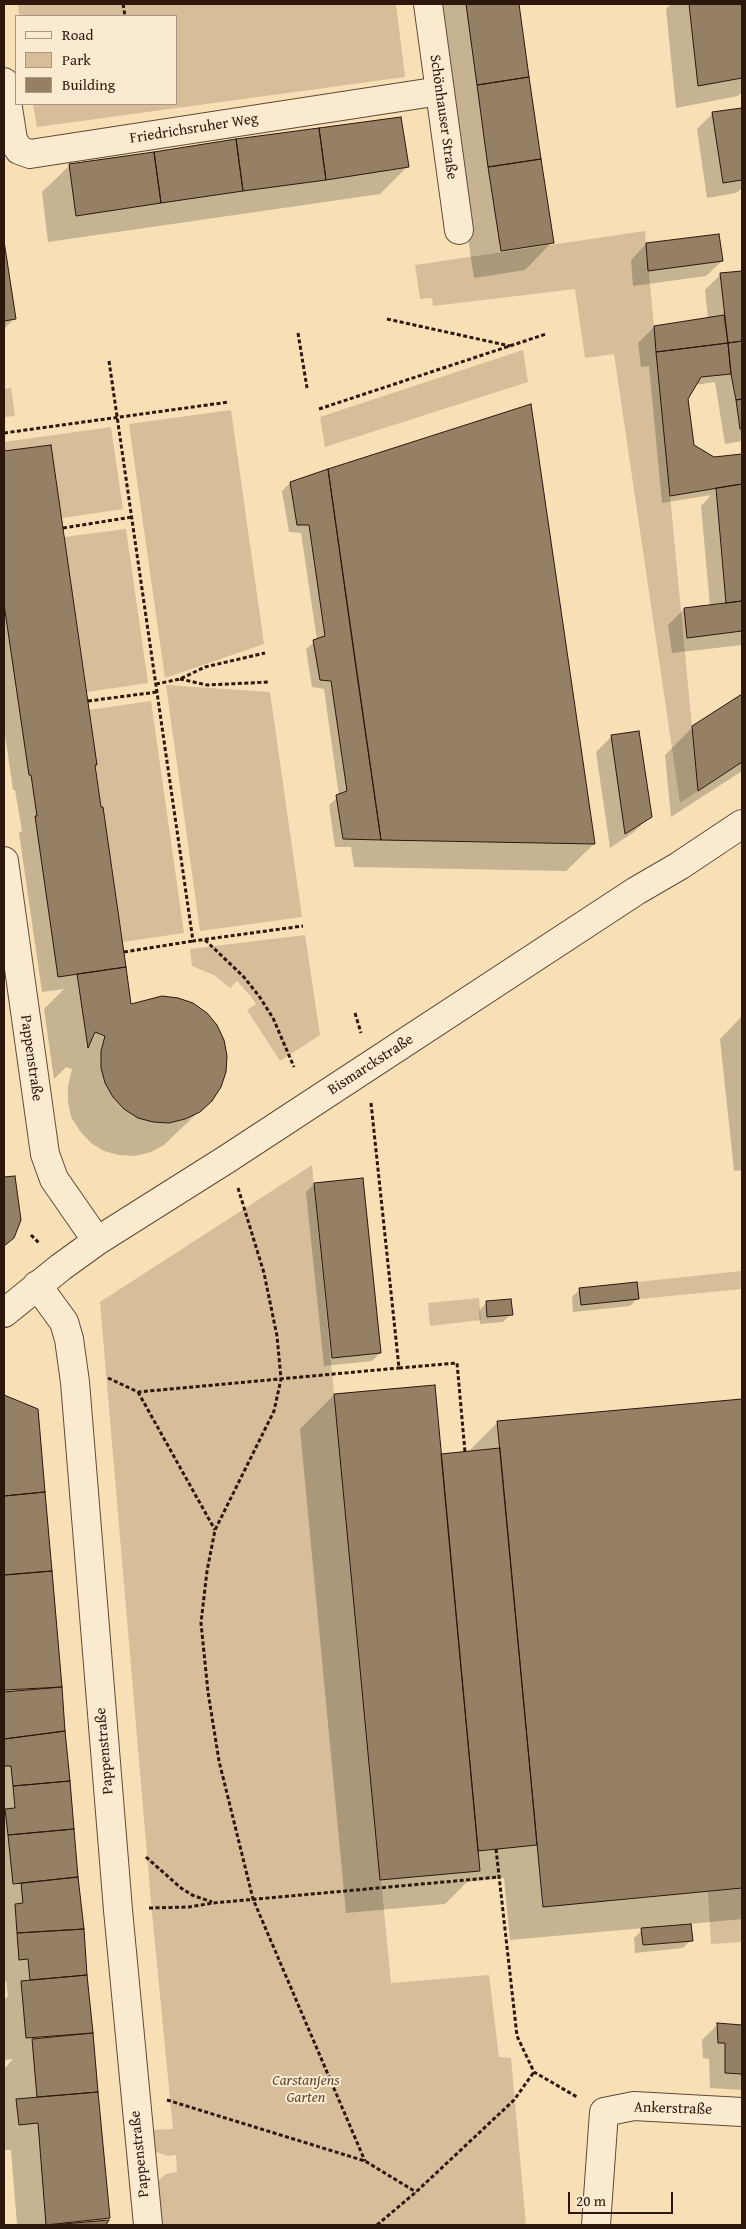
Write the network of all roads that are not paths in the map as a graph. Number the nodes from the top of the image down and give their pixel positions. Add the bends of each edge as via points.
1 (428, 4) edge
2 (4, 82) edge
3 (440, 91) junction
4 (459, 230) dead end
5 (742, 824) edge
6 (4, 861) edge
7 (97, 1240) junction
8 (37, 1285) junction
9 (4, 1313) edge
10 (742, 2112) edge
11 (148, 2225) edge
12 (596, 2225) edge

1 - 3 street, Schönhauser Straße
2 - 3 street, Friedrichsruher Weg via 13,140 19,150 30,154
3 - 4 street, Schönhauser Straße
5 - 7 street, Bismarckstraße
6 - 7 street, Pappenstraße via 45,1154 54,1179
7 - 8 street, Bismarckstraße
8 - 9 street, Bismarckstraße
8 - 11 street, Pappenstraße via 64,1322 75,1382 118,1910
10 - 12 street, Ankerstraße via 634,2106 604,2112

